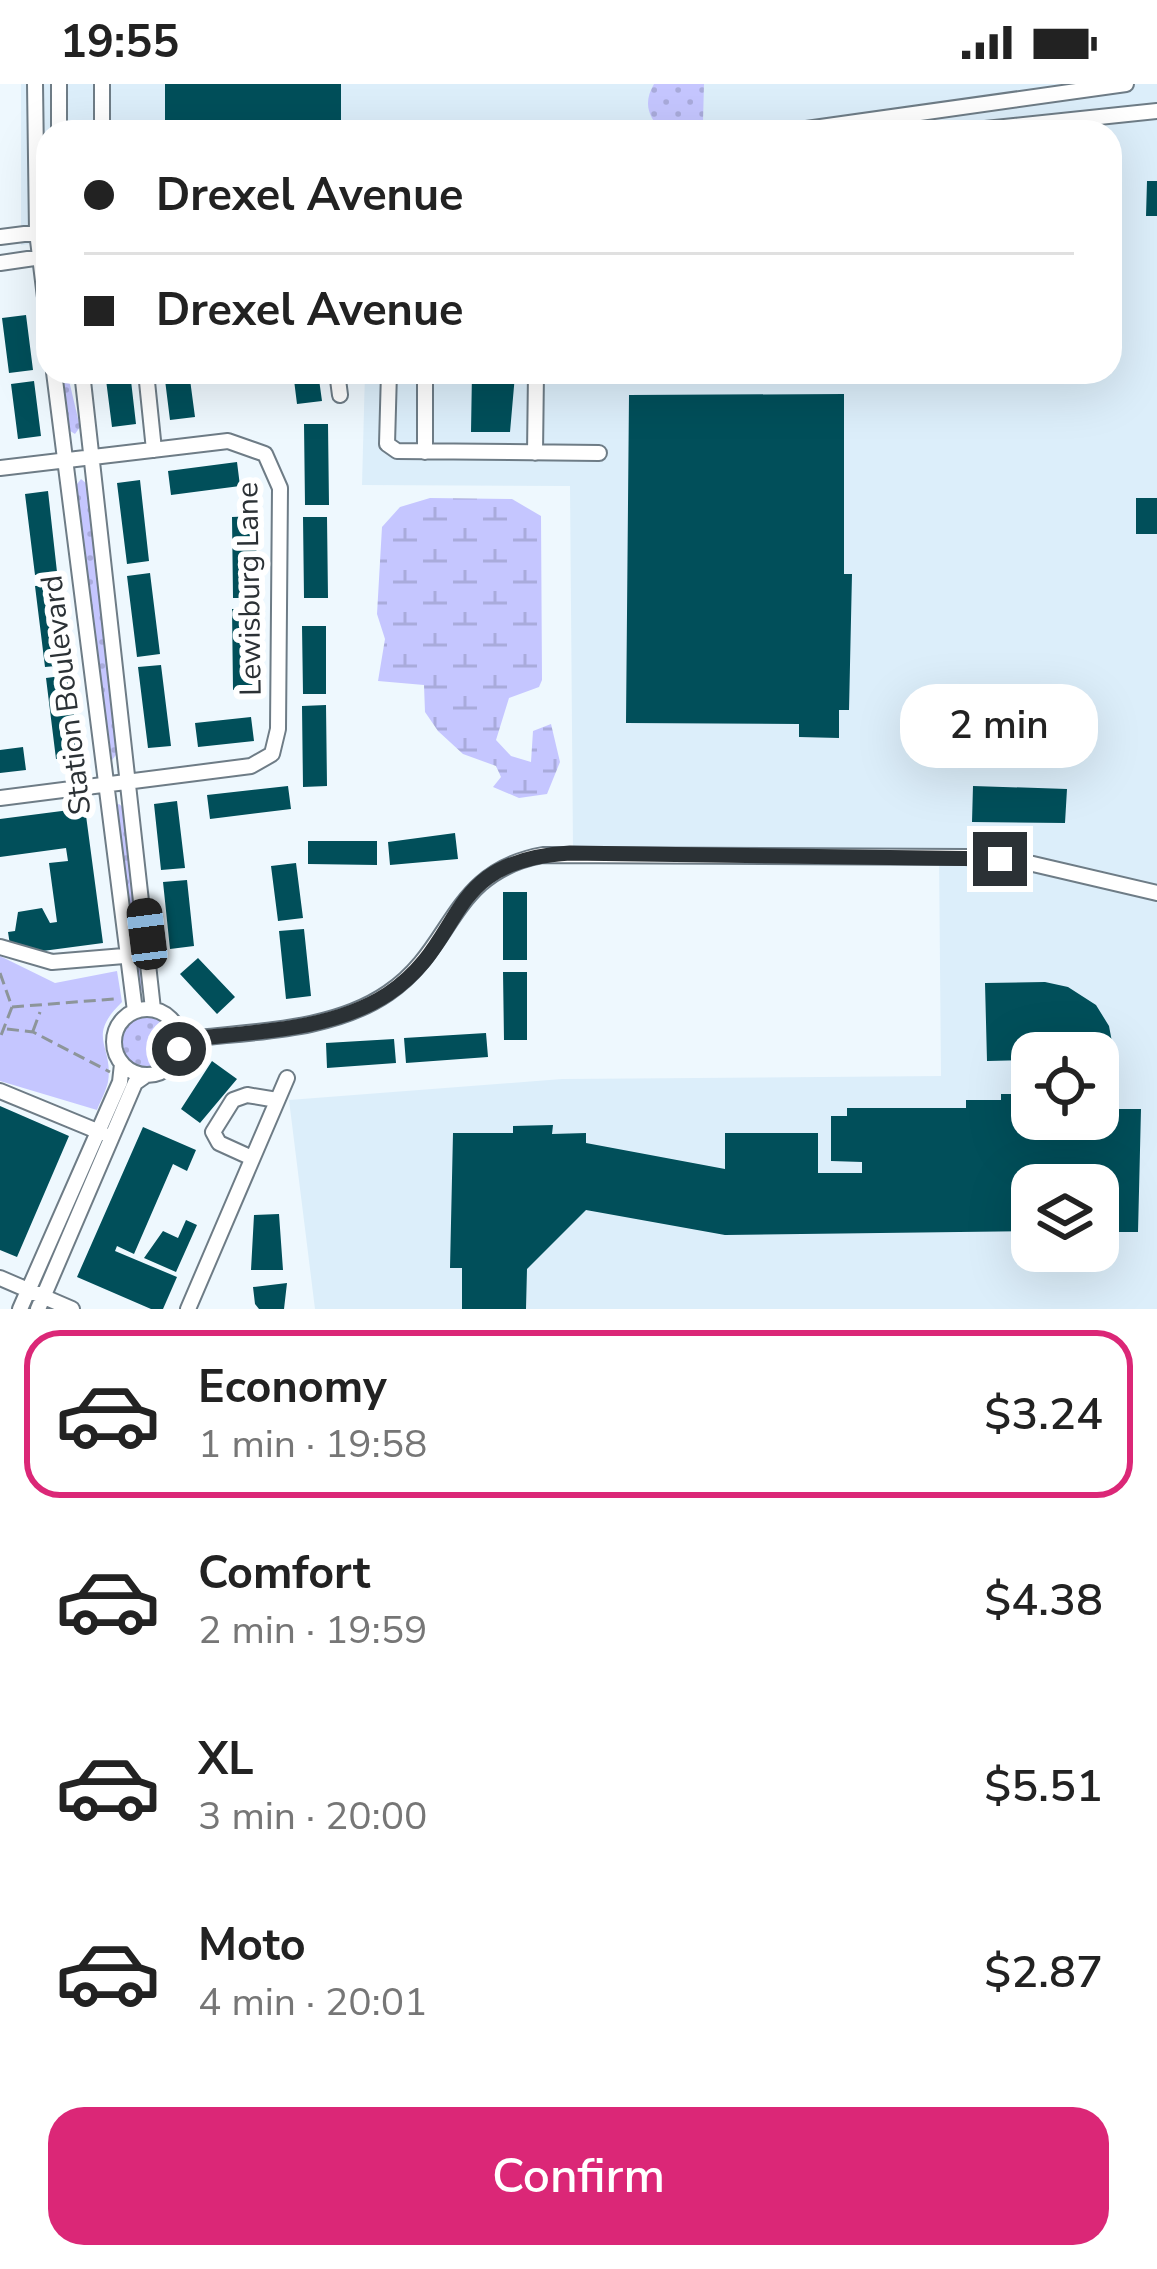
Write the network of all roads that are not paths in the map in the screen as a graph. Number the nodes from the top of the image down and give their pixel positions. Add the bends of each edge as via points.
1 (34, 84) edge
2 (59, 84) edge
3 (102, 84) edge
4 (1126, 84) edge
5 (1157, 111) edge
6 (36, 120) edge
7 (59, 120) edge
8 (102, 120) edge
9 (870, 120) edge
10 (1071, 120) edge
11 (36, 233) edge
12 (0, 237) edge
13 (36, 258) edge
14 (0, 262) edge
15 (55, 384) edge
16 (83, 384) edge
17 (147, 384) edge
18 (339, 384) edge
19 (389, 384) edge
20 (425, 384) edge
21 (536, 384) edge
22 (340, 394) dead end
23 (154, 450) junction
24 (425, 452) junction
25 (536, 453) junction
26 (599, 453) dead end
27 (92, 457) junction
28 (64, 460) junction
29 (0, 468) edge
30 (130, 782) junction
31 (105, 785) junction
32 (0, 798) edge
33 (1157, 893) edge
34 (0, 947) edge
35 (124, 956) junction
36 (153, 1010) junction
37 (135, 1011) junction
38 (180, 1040) junction
39 (116, 1068) junction
40 (145, 1076) junction
41 (287, 1078) dead end
42 (0, 1090) edge
43 (277, 1100) junction
44 (98, 1131) junction
45 (113, 1138) junction
46 (252, 1158) junction
47 (79, 1193) junction
48 (0, 1278) edge
49 (36, 1298) edge
50 (20, 1309) edge
51 (71, 1309) edge
52 (188, 1309) edge

1 - 6 street
2 - 7 street
3 - 8 street
4 - 9 street
5 - 10 street
11 - 12 street
13 - 14 street
15 - 28 street, Station Boulevard
16 - 27 street, Station Boulevard
17 - 23 street
18 - 22 street
19 - 24 street via 387,444
20 - 24 street
21 - 25 street
23 - 27 street, Lewisburg Lane
23 - 30 street, Lewisburg Lane via 247,443 275,469 277,743 251,766
24 - 25 street
25 - 26 street
27 - 28 street, Lewisburg Lane
27 - 30 street, Station Boulevard
28 - 29 street, Lewisburg Lane
28 - 31 street, Station Boulevard
30 - 31 street, Lewisburg Lane
30 - 36 street, Station Boulevard
31 - 32 street, Lewisburg Lane
31 - 35 street, Station Boulevard
33 - 38 street via 967,857 543,855 483,878 407,978 366,1007 309,1024
34 - 35 street via 52,962
35 - 37 street, Station Boulevard
36 - 37 street
36 - 38 street via 172,1020
37 - 39 street via 114,1034
38 - 40 street via 170,1066
39 - 40 street
39 - 44 street via 120,1082
40 - 45 street
41 - 43 street
42 - 44 street
43 - 46 street
43 - 46 street via 233,1100 213,1132
44 - 45 street
44 - 47 street
45 - 47 street
46 - 52 street
47 - 49 street
48 - 49 street
49 - 50 street
49 - 51 street

